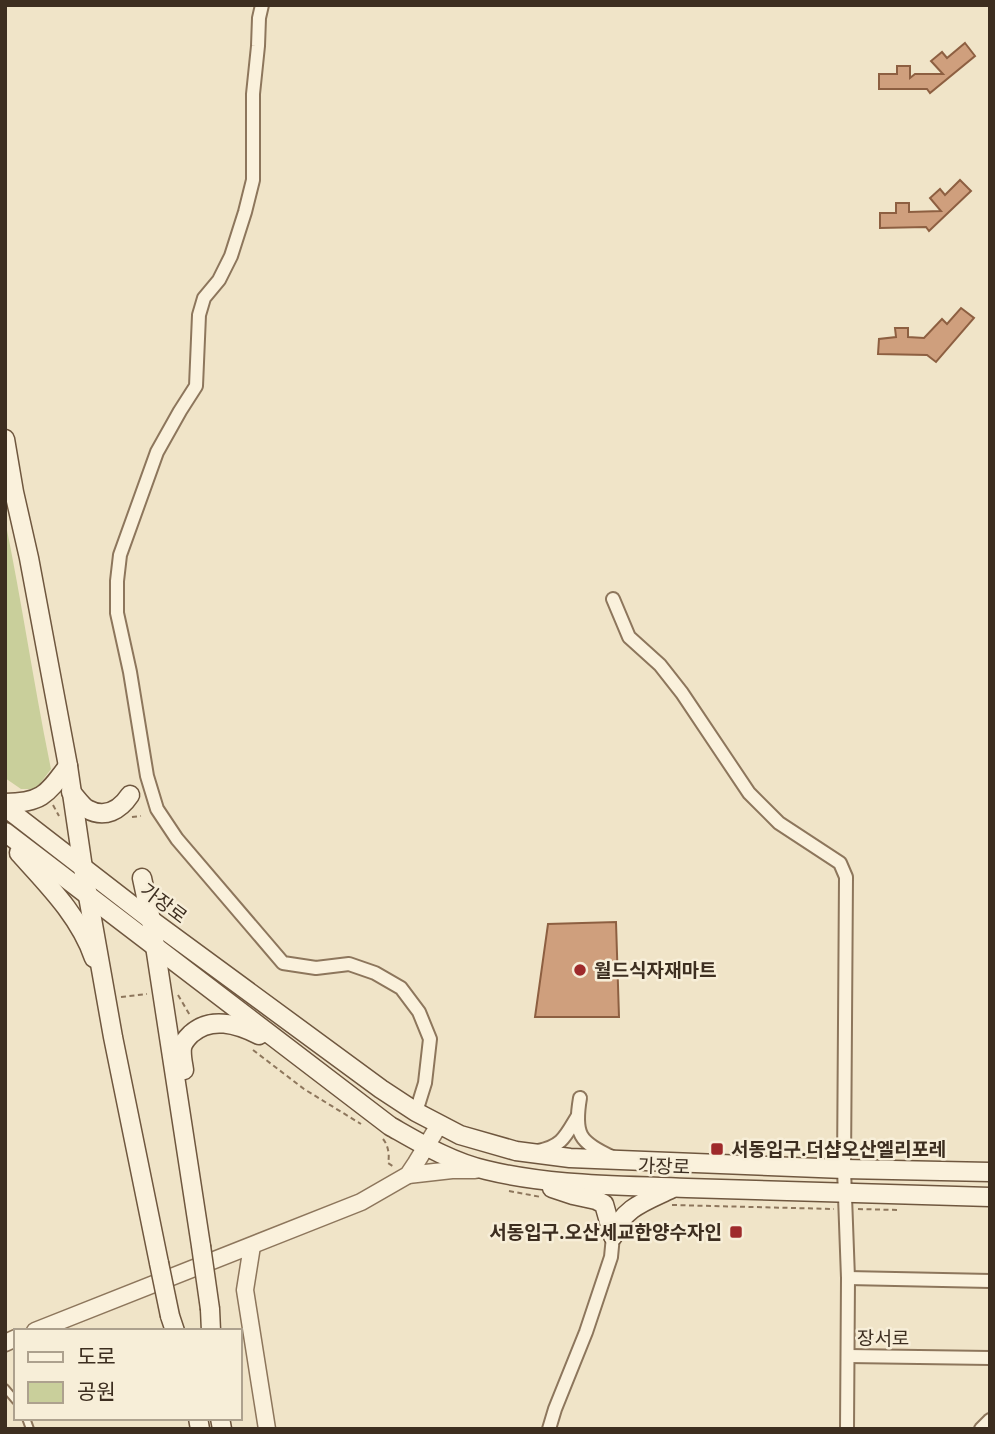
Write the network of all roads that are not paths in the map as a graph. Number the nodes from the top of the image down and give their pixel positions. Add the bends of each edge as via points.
1 (262, 5) edge
2 (5, 439) edge
3 (612, 599) dead end
4 (68, 766) junction
5 (71, 792) junction
6 (131, 795) dead end
7 (5, 805) edge
8 (5, 832) edge
9 (5, 838) edge
10 (83, 868) junction
11 (94, 899) junction
12 (124, 899) junction
13 (151, 920) junction
14 (155, 946) junction
15 (113, 1037) junction
16 (306, 1063) junction
17 (580, 1098) dead end
18 (416, 1112) junction
19 (577, 1117) junction
20 (439, 1125) junction
21 (427, 1147) junction
22 (516, 1151) junction
23 (619, 1160) junction
24 (844, 1169) junction
25 (483, 1170) junction
26 (990, 1172) edge
27 (408, 1175) junction
28 (526, 1179) junction
29 (675, 1187) junction
30 (845, 1193) junction
31 (990, 1197) edge
32 (613, 1236) junction
33 (200, 1240) junction
34 (252, 1246) junction
35 (848, 1279) junction
36 (990, 1281) edge
37 (173, 1323) edge
38 (40, 1329) edge
39 (211, 1329) edge
40 (848, 1356) junction
41 (990, 1358) edge
42 (990, 1420) edge
43 (267, 1429) edge
44 (549, 1429) edge
45 (847, 1429) edge
46 (981, 1429) edge

1 - 18 street via 253,94 253,180 231,256 204,298 199,315 196,386 157,452 120,555 117,613 157,809 283,963 316,968 349,964 401,988 419,1012 430,1039
2 - 4 main road
3 - 24 street via 629,637 682,693 749,793 779,823 840,863 846,877
4 - 5 main road
4 - 7 main road via 46,794
5 - 6 main road via 85,808 99,813 116,811
5 - 10 main road
7 - 10 main road, 가장로
8 - 11 main road, 가장로
9 - 15 main road via 79,926 103,984
10 - 11 main road
10 - 12 main road, 가장로
11 - 12 main road
11 - 14 main road, 가장로
11 - 15 main road
12 - 13 main road, 가장로
12 - 13 main road via 136,891 142,878
13 - 14 main road
13 - 18 main road, 가장로
14 - 16 main road, 가장로
14 - 33 main road
15 - 37 main road, bridge
16 - 21 main road, 가장로
16 - 33 main road via 263,1037 225,1023 202,1026 186,1038 182,1048 198,1177
17 - 19 street
18 - 20 main road, 가장로
19 - 22 street via 552,1148
19 - 23 street via 583,1139
20 - 21 street
20 - 22 main road, 가장로
21 - 25 main road, 가장로
21 - 27 street
22 - 23 main road, 가장로
23 - 24 main road, 가장로
24 - 26 main road, 가장로
24 - 30 street
25 - 27 street
25 - 28 main road, 가장로
27 - 34 street via 361,1202
28 - 29 main road, 가장로
28 - 32 main road via 604,1204
29 - 30 main road, 가장로
29 - 32 main road via 638,1204 618,1223
30 - 31 main road, 가장로
30 - 35 street
32 - 44 street via 611,1257
33 - 39 main road, bridge
34 - 38 street
34 - 43 street via 244,1290
35 - 36 street
35 - 40 street
40 - 41 street, 장서로
40 - 45 street, 장서로
42 - 46 street

